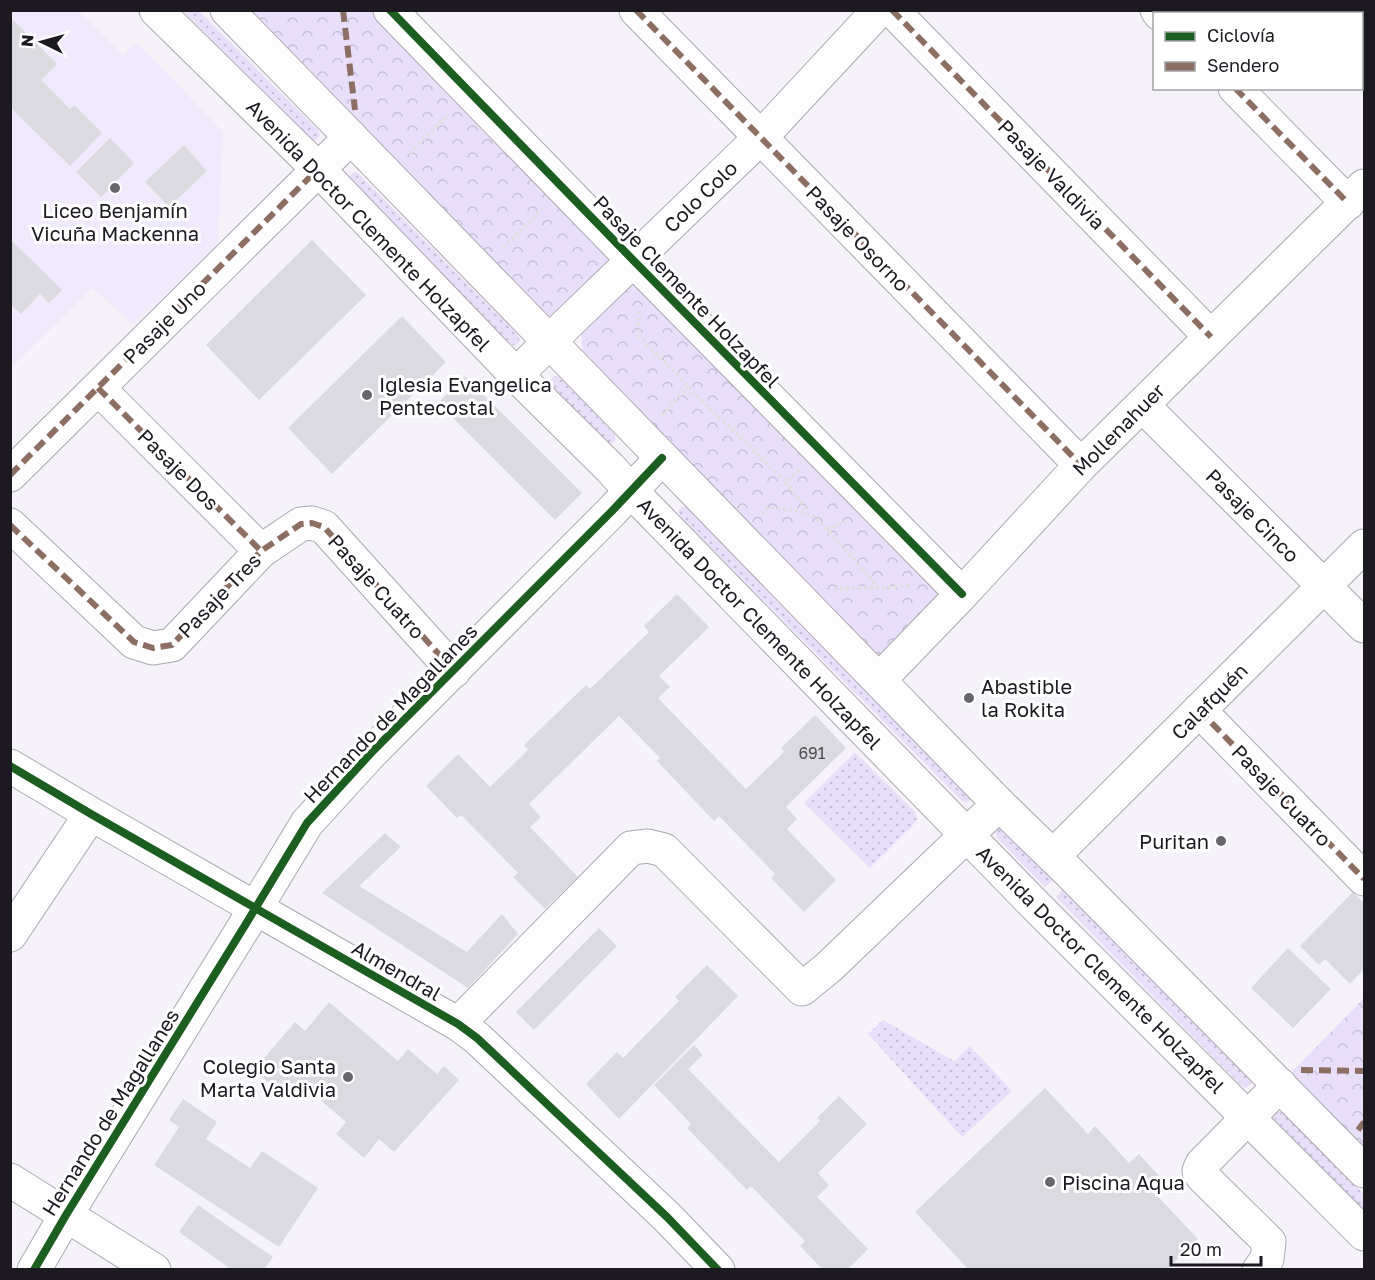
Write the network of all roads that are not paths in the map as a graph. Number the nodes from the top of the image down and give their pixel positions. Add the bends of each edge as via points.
1 (156, 10) edge
2 (227, 10) edge
3 (390, 10) edge
4 (636, 10) edge
5 (879, 10) edge
6 (892, 10) edge
7 (1236, 90) edge
8 (351, 137) junction
9 (760, 138) junction
10 (318, 169) junction
11 (1356, 195) edge
12 (633, 260) junction
13 (1211, 337) junction
14 (549, 342) junction
15 (516, 375) junction
16 (98, 388) junction
17 (1142, 405) junction
18 (662, 458) junction
19 (1081, 465) junction
20 (10, 475) edge
21 (631, 491) junction
22 (10, 525) edge
23 (324, 527) joint
24 (1365, 546) edge
25 (261, 551) junction
26 (1324, 586) junction
27 (962, 594) junction
28 (1365, 626) edge
29 (454, 670) junction
30 (879, 680) junction
31 (1199, 710) junction
32 (10, 766) edge
33 (999, 804) junction
34 (91, 814) junction
35 (967, 834) junction
36 (1053, 856) junction
37 (1365, 879) edge
38 (256, 908) junction
39 (10, 935) edge
40 (458, 1024) junction
41 (1280, 1085) junction
42 (1248, 1117) junction
43 (1365, 1171) edge
44 (10, 1180) edge
45 (66, 1215) junction
46 (1365, 1234) edge
47 (34, 1269) edge
48 (154, 1269) edge
49 (718, 1269) edge
50 (1259, 1269) edge

1 - 10 street, Avenida Doctor Clemente Holzapfel
2 - 8 street
3 - 12 street, Pasaje Clemente Holzapfel
4 - 9 street, Pasaje Osorno
5 - 9 street, Colo Colo
6 - 13 street, Pasaje Valdivia
7 - 11 street
8 - 10 street
8 - 14 street
9 - 12 street, Colo Colo
9 - 19 street, Pasaje Osorno
10 - 15 street, Avenida Doctor Clemente Holzapfel
10 - 16 street, Pasaje Uno
11 - 13 street, Mollenahuer
12 - 14 street, Colo Colo
12 - 27 street, Pasaje Clemente Holzapfel
13 - 17 street, Mollenahuer
14 - 15 street, Colo Colo
14 - 18 street
15 - 21 street, Avenida Doctor Clemente Holzapfel
16 - 20 street, Pasaje Uno
16 - 25 street, Pasaje Dos
17 - 19 street, Mollenahuer
17 - 26 street, Pasaje Cinco
18 - 21 street, Hernando de Magallanes
18 - 30 street
19 - 27 street, Mollenahuer
21 - 29 street, Hernando de Magallanes
21 - 35 street, Avenida Doctor Clemente Holzapfel
22 - 25 street, Pasaje Tres via 134,642 153,648 172,645
23 - 25 street, Pasaje Tres via 300,524
23 - 29 street, Pasaje Cuatro
24 - 26 street, Calafquén
26 - 28 street, Pasaje Cinco
26 - 31 street, Calafquén
27 - 30 street, Mollenahuer
29 - 38 street, Hernando de Magallanes via 307,823
30 - 33 street
31 - 36 street, Calafquén
31 - 37 street, Pasaje Cuatro
32 - 34 street, Almendral
33 - 35 street
33 - 36 street
34 - 38 street, Almendral
34 - 39 street
35 - 40 street via 802,989 664,850 648,846 631,848
35 - 42 street, Avenida Doctor Clemente Holzapfel
36 - 41 street
38 - 40 street, Almendral
38 - 45 street, Hernando de Magallanes
40 - 49 street, Almendral
41 - 42 street
41 - 43 street
42 - 46 street, Avenida Doctor Clemente Holzapfel
42 - 50 street via 1199,1171 1269,1242 1267,1259
44 - 45 street
45 - 47 street, Hernando de Magallanes
45 - 48 street

